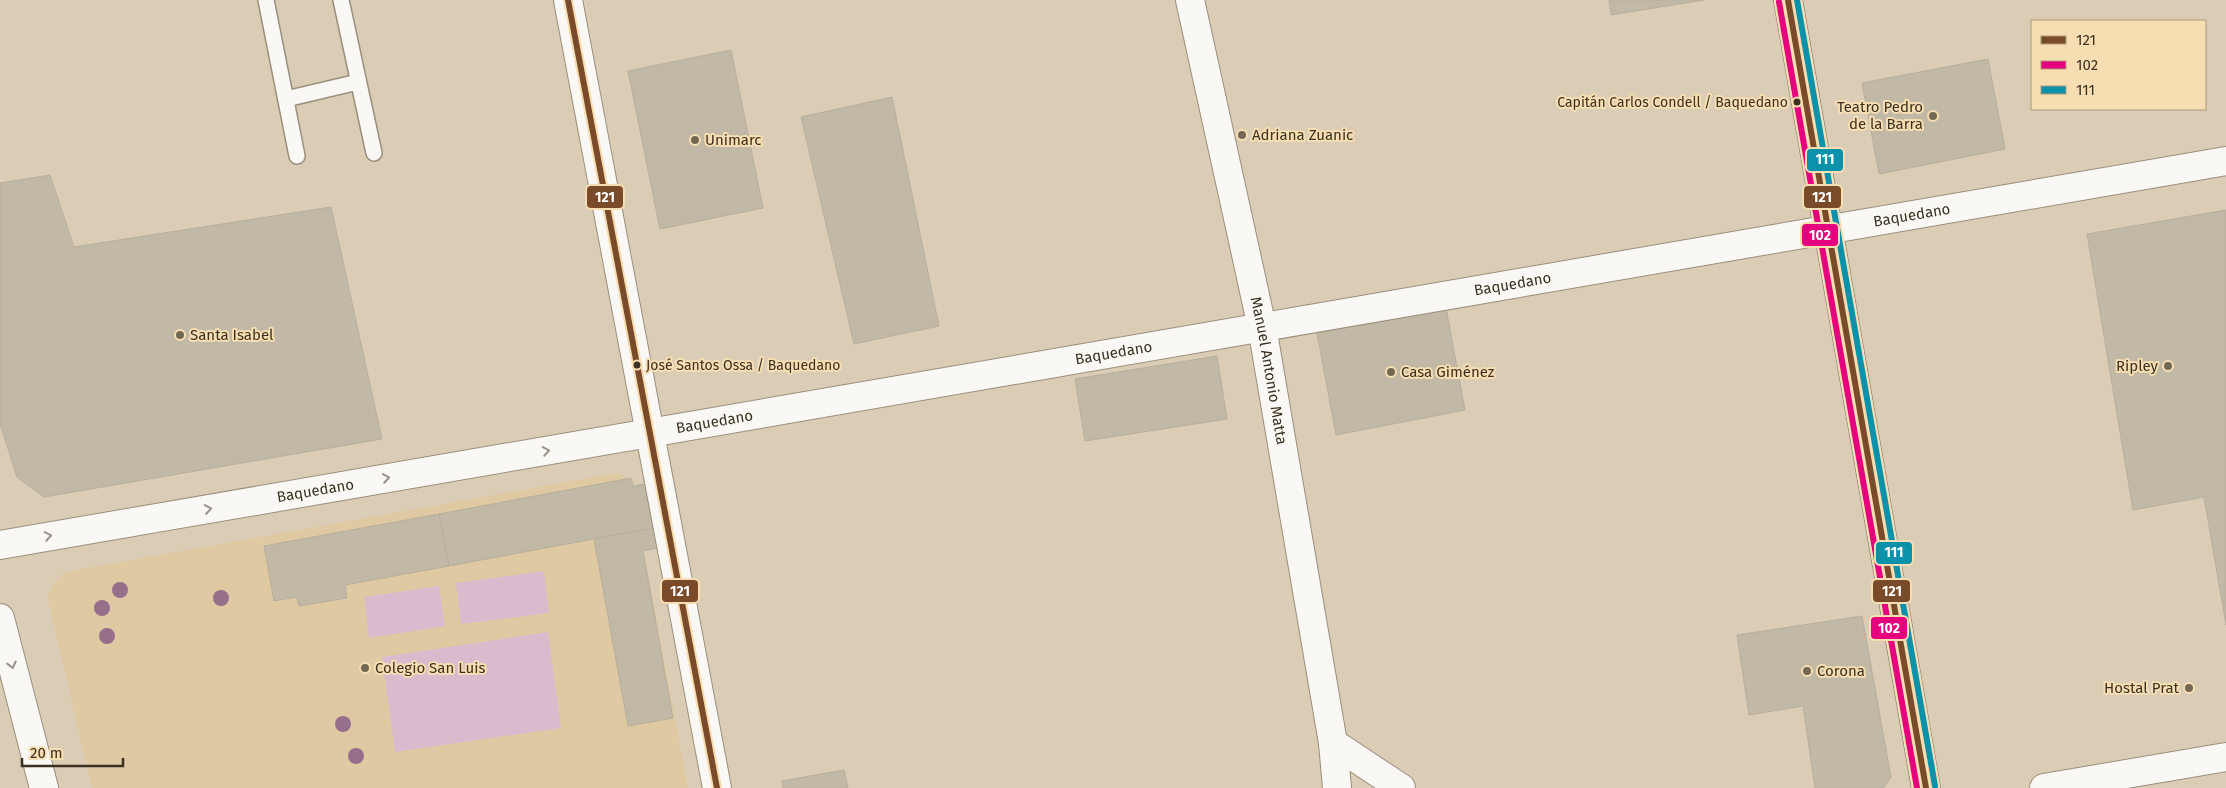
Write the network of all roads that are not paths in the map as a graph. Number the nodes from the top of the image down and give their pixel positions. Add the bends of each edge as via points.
1 (266, 0) edge
2 (341, 0) edge
3 (568, 0) edge
4 (1190, 0) edge
5 (1788, 0) edge
6 (358, 82) junction
7 (286, 98) junction
8 (374, 153) dead end
9 (297, 156) dead end
10 (2226, 161) edge
11 (1828, 230) junction
12 (1262, 327) junction
13 (650, 432) junction
14 (0, 545) edge
15 (0, 618) edge
16 (1333, 743) junction
17 (2226, 757) edge
18 (44, 788) edge
19 (717, 788) edge
20 (1337, 788) edge
21 (1401, 788) edge
22 (1926, 788) edge
23 (2044, 788) edge

1 - 7 lane
2 - 6 lane
3 - 13 street
4 - 12 street, Manuel Antonio Matta
5 - 11 street
6 - 7 lane
6 - 8 lane
7 - 9 lane
10 - 11 street, Baquedano
11 - 12 street, Baquedano
11 - 22 street
12 - 13 street, Baquedano
12 - 16 street, Manuel Antonio Matta
14 -> 13 street, Baquedano
13 - 19 street
15 -> 18 street
16 - 20 street, Manuel Antonio Matta
16 - 21 street
17 - 23 street

